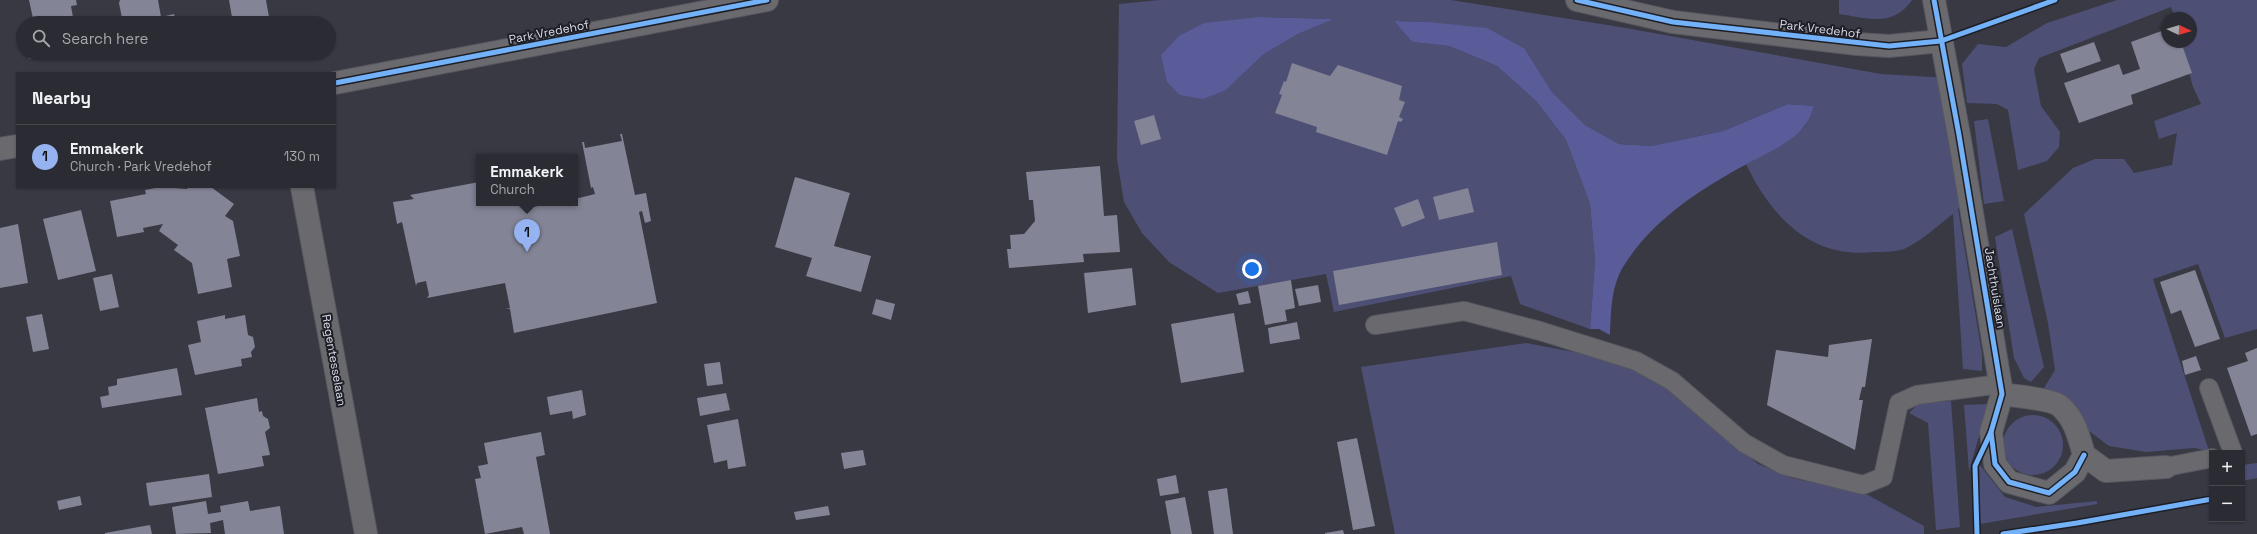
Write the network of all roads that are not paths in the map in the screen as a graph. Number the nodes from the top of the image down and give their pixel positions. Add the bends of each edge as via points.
1 (767, 0) edge
2 (1577, 0) edge
3 (1934, 0) edge
4 (1941, 42) junction
5 (336, 83) edge
6 (16, 146) edge
7 (0, 149) edge
8 (302, 188) edge
9 (1374, 325) dead end
10 (2209, 388) dead end
11 (2001, 389) junction
12 (2232, 450) edge
13 (2084, 455) junction
14 (2209, 459) edge
15 (2166, 467) joint
16 (366, 534) edge

1 - 5 street, Park Vredehof
2 - 4 street, Park Vredehof via 1674,22 1857,44 1889,46
3 - 4 street, Jachthuislaan
4 - 11 street, Jachthuislaan
6 - 7 street
8 - 16 street, Regentesselaan
9 - 11 lane via 1464,311 1540,331 1636,361 1672,381 1744,443 1783,465 1863,485 1884,477 1899,403 1917,395
10 - 12 lane
11 - 13 street via 2059,405 2078,429
11 - 13 street, Jachthuislaan via 1991,432 1995,464 2009,482 2049,493 2075,472
13 - 15 street via 2106,472
14 - 15 lane

